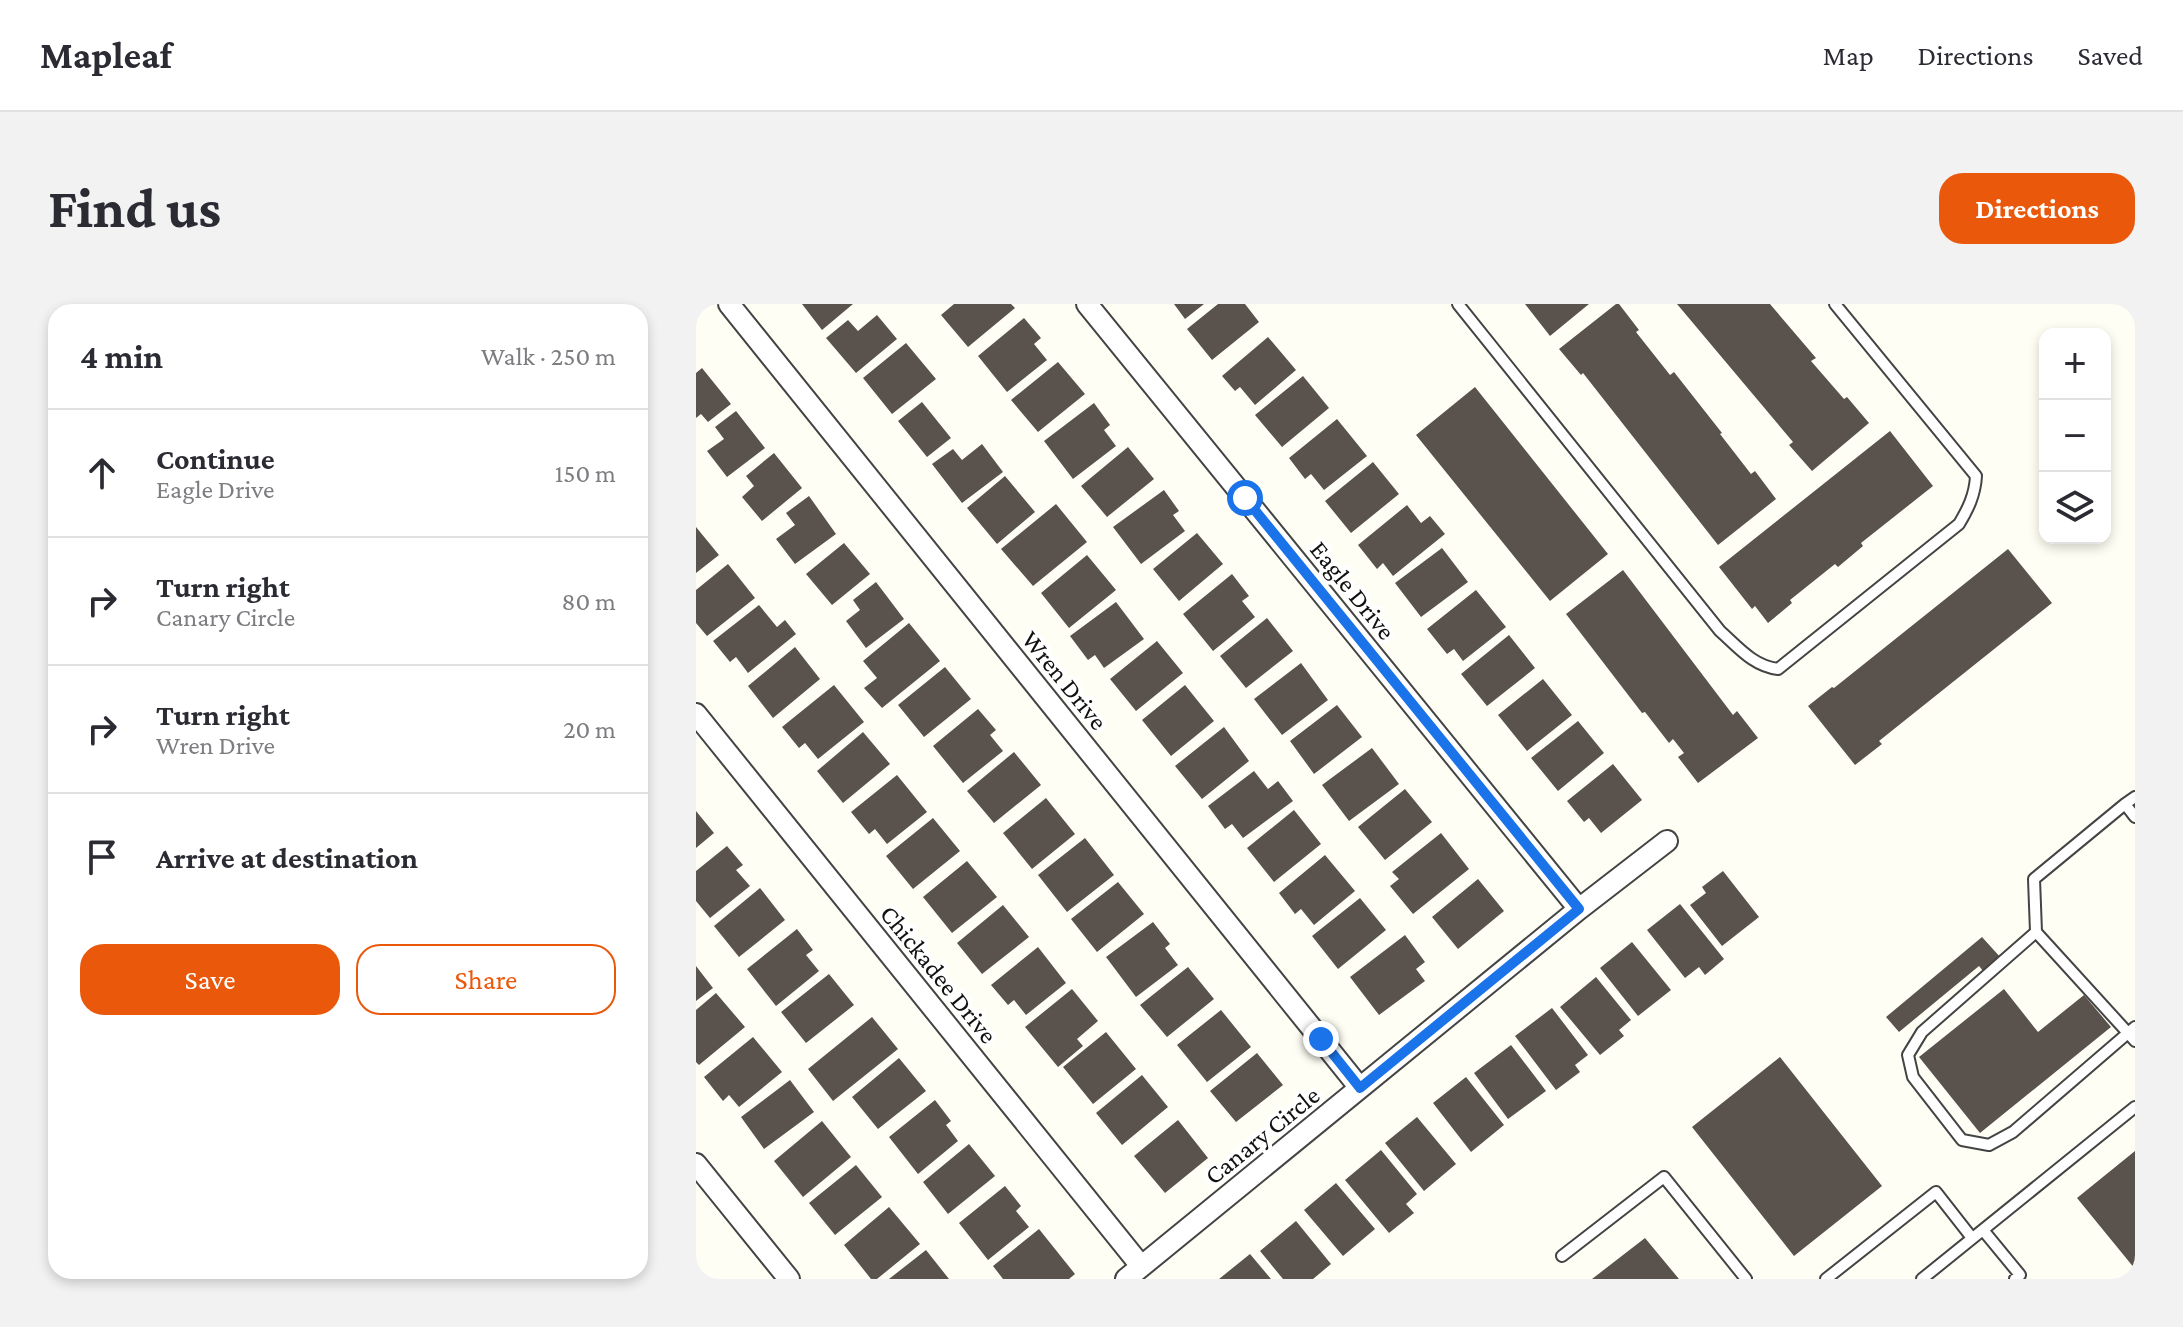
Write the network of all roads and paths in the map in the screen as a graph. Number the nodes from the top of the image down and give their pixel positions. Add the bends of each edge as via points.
1 (729, 304) edge
2 (1087, 304) edge
3 (1458, 304) edge
4 (1835, 304) edge
5 (696, 714) edge
6 (2135, 797) edge
7 (2125, 804) junction
8 (2135, 817) edge
9 (1667, 841) dead end
10 (1579, 909) junction
11 (2036, 932) junction
12 (2133, 1034) edge
13 (1360, 1088) junction
14 (2135, 1107) edge
15 (696, 1164) edge
16 (1983, 1230) junction
17 (1972, 1238) junction
18 (1562, 1256) dead end
19 (1133, 1273) edge
20 (789, 1279) edge
21 (1746, 1279) edge
22 (1826, 1279) edge
23 (1922, 1279) edge
24 (2015, 1279) edge

1 - 13 street, Wren Drive
2 - 10 street, Eagle Drive
3 - 4 lane via 1720,631 1750,659 1778,669 1959,524 1975,483 1976,476
5 - 19 street, Chickadee Drive
6 - 7 lane
7 - 8 lane
7 - 11 lane via 2034,879
9 - 10 street, Canary Circle
10 - 13 street, Canary Circle
11 - 12 lane
11 - 12 lane via 1922,1032 1908,1055 1913,1077 1962,1140 1989,1145 2013,1132
13 - 19 street, Canary Circle
14 - 16 lane
15 - 20 street
16 - 17 lane
16 - 24 lane via 2020,1275
17 - 22 lane via 1936,1192
17 - 23 lane
18 - 21 lane via 1664,1177

